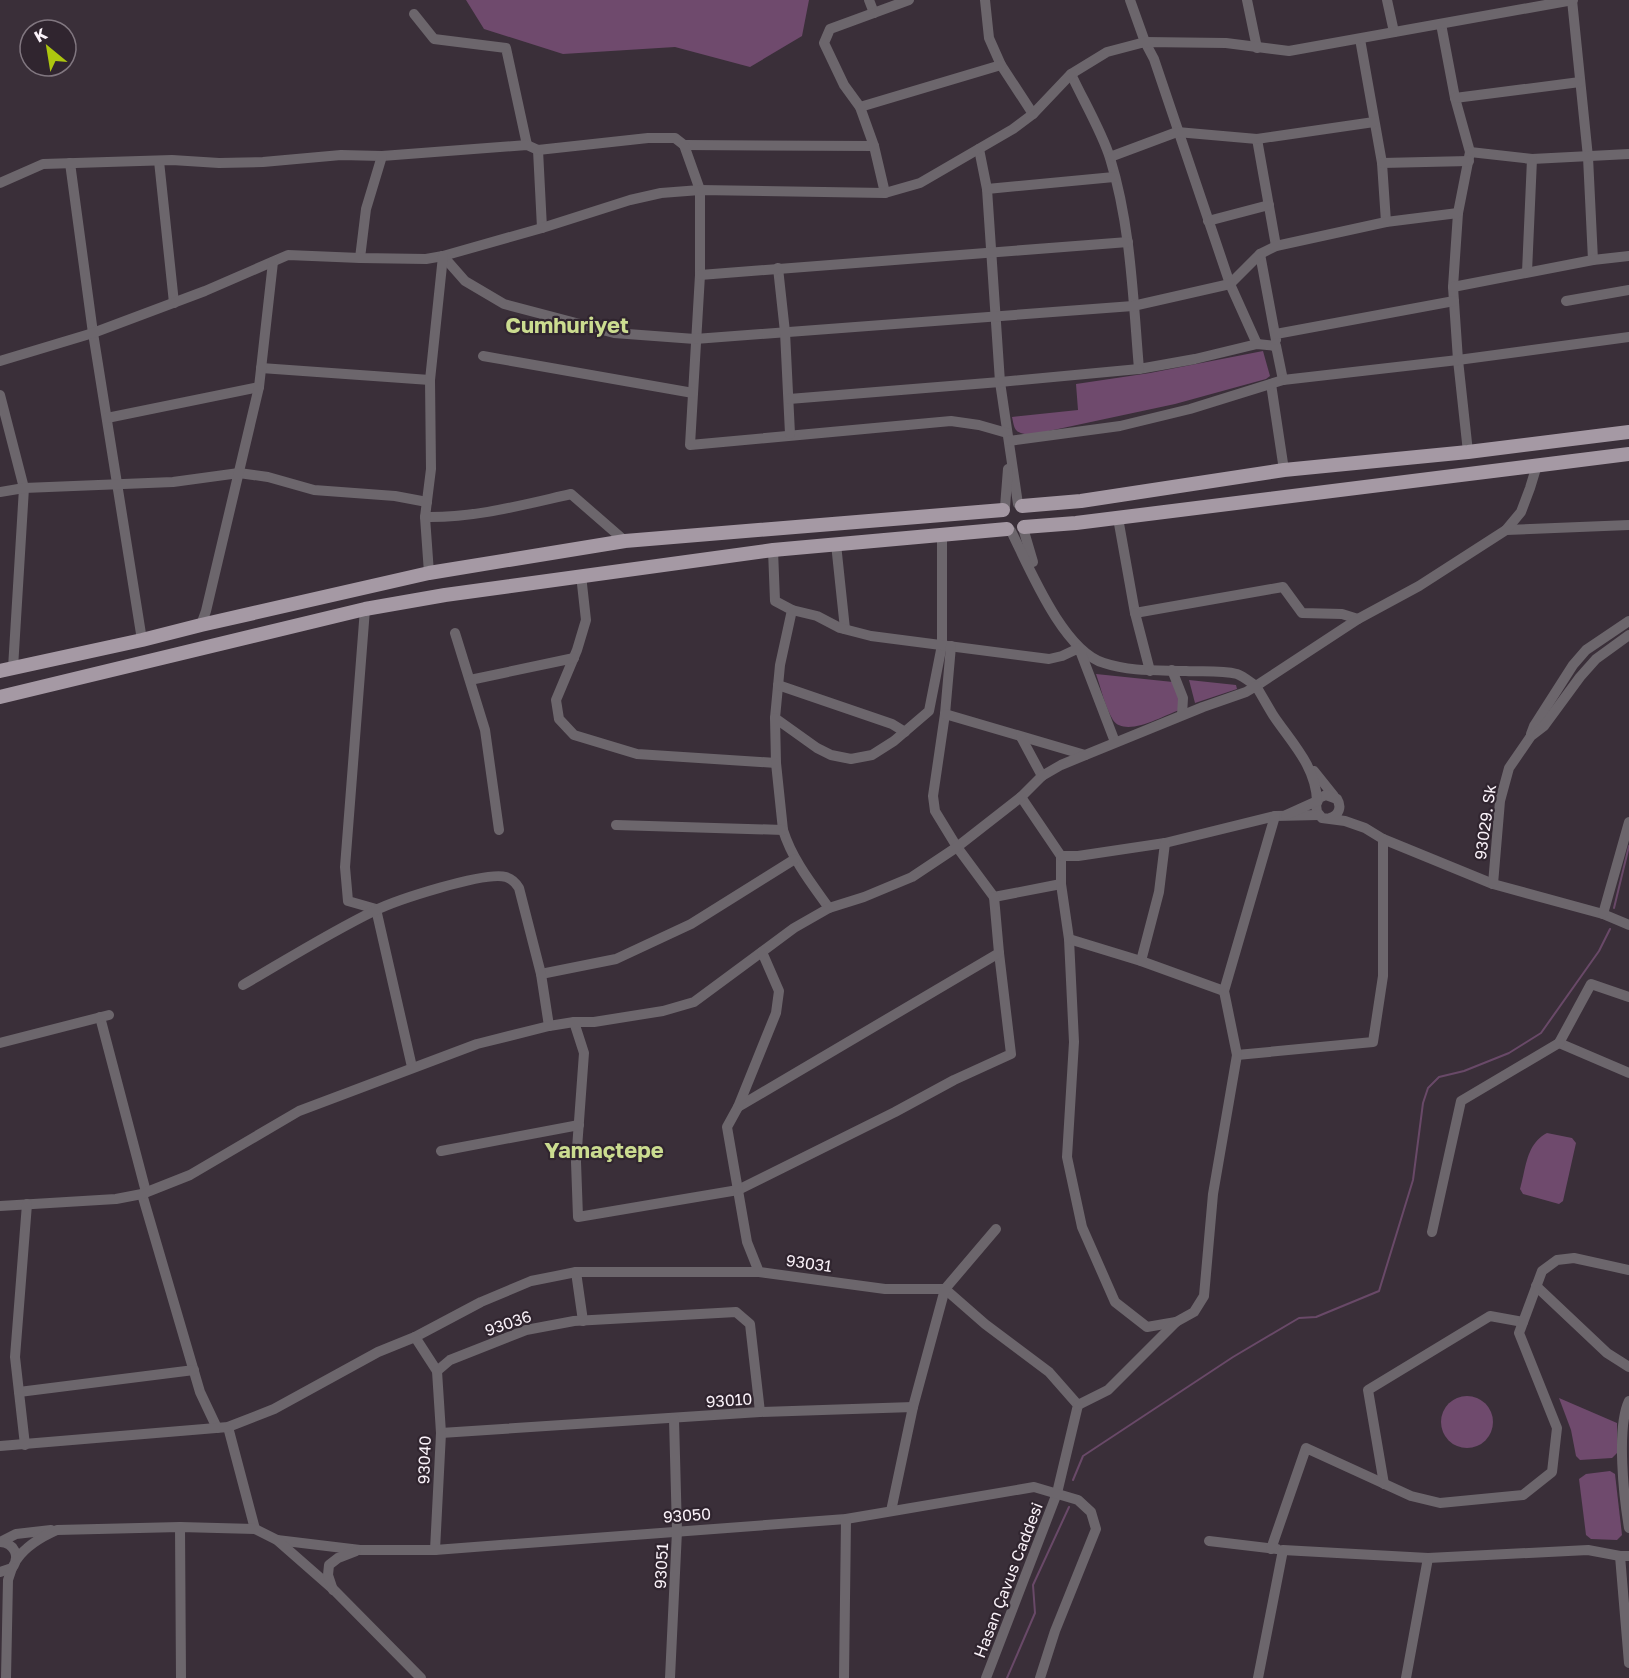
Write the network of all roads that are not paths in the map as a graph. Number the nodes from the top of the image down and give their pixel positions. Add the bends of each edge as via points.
1 (868, 0) edge
2 (909, 0) edge
3 (985, 0) edge
4 (1130, 0) edge
5 (1246, 0) edge
6 (1387, 0) edge
7 (1573, 0) edge
8 (874, 13) junction
9 (414, 14) dead end
10 (1441, 24) junction
11 (1394, 32) junction
12 (1360, 39) junction
13 (1145, 42) junction
14 (1257, 48) junction
15 (1001, 65) junction
16 (1071, 74) junction
17 (1580, 82) junction
18 (1455, 98) junction
19 (860, 107) junction
20 (1033, 114) junction
21 (1374, 122) junction
22 (1177, 132) junction
23 (1257, 139) junction
24 (527, 145) junction
25 (684, 145) junction
26 (874, 147) junction
27 (979, 149) junction
28 (538, 150) junction
29 (1629, 154) edge
30 (382, 156) junction
31 (1110, 157) junction
32 (1469, 157) junction
33 (1588, 157) junction
34 (1532, 159) junction
35 (159, 161) junction
36 (70, 163) junction
37 (1382, 163) junction
38 (1114, 177) junction
39 (0, 183) edge
40 (987, 189) junction
41 (700, 190) junction
42 (885, 193) junction
43 (1269, 205) junction
44 (1458, 213) junction
45 (1208, 222) junction
46 (1386, 222) junction
47 (542, 228) junction
48 (1128, 242) junction
49 (1276, 246) junction
50 (992, 252) junction
51 (1260, 254) junction
52 (443, 256) junction
53 (1629, 256) edge
54 (360, 258) junction
55 (1593, 260) junction
56 (273, 262) junction
57 (778, 268) junction
58 (1527, 272) junction
59 (700, 275) junction
60 (1230, 284) junction
61 (1453, 287) junction
62 (1629, 290) edge
63 (1454, 301) junction
64 (1566, 301) dead end
65 (174, 303) junction
66 (1133, 306) junction
67 (997, 318) junction
68 (785, 332) junction
69 (93, 333) junction
70 (1276, 333) junction
71 (1629, 337) edge
72 (695, 339) junction
73 (1257, 344) junction
74 (1276, 346) junction
75 (483, 356) dead end
76 (1458, 360) junction
77 (0, 361) edge
78 (261, 368) junction
79 (1140, 369) junction
80 (430, 380) junction
81 (1283, 380) junction
82 (1000, 382) junction
83 (1271, 384) junction
84 (259, 387) junction
85 (693, 393) junction
86 (0, 395) edge
87 (789, 399) junction
88 (107, 418) junction
89 (1629, 432) edge
90 (790, 435) junction
91 (1008, 442) junction
92 (1468, 453) junction
93 (1629, 454) edge
94 (1537, 465) junction
95 (1284, 470) junction
96 (239, 473) junction
97 (118, 485) junction
98 (24, 488) junction
99 (0, 492) edge
100 (427, 501) junction
101 (1012, 507) junction
102 (425, 517) junction
103 (1118, 518) junction
104 (1629, 525) edge
105 (1016, 529) junction
106 (1506, 530) junction
107 (942, 535) junction
108 (624, 541) junction
109 (836, 544) junction
110 (773, 549) junction
111 (429, 573) junction
112 (580, 575) junction
113 (365, 609) junction
114 (792, 610) junction
115 (1135, 613) junction
116 (1358, 619) junction
117 (1629, 621) edge
118 (201, 625) junction
119 (845, 629) junction
120 (455, 633) dead end
121 (1629, 635) edge
122 (142, 640) junction
123 (946, 645) junction
124 (1079, 648) junction
125 (1580, 657) junction
126 (574, 658) junction
127 (1590, 666) junction
128 (7, 669) edge
129 (1172, 670) junction
130 (1150, 671) junction
131 (470, 680) junction
132 (778, 685) junction
133 (1256, 686) junction
134 (0, 697) edge
135 (945, 714) junction
136 (1182, 715) junction
137 (775, 718) junction
138 (905, 732) junction
139 (1531, 736) junction
140 (1021, 737) junction
141 (1115, 742) junction
142 (1085, 755) junction
143 (1304, 759) junction
144 (776, 763) junction
145 (1042, 776) junction
146 (1021, 797) junction
147 (1336, 799) junction
148 (1317, 801) junction
149 (1280, 815) junction
150 (1325, 817) junction
151 (1629, 822) edge
152 (616, 825) dead end
153 (1365, 828) junction
154 (499, 830) dead end
155 (783, 830) junction
156 (1627, 834) edge
157 (1383, 839) junction
158 (1165, 843) junction
159 (957, 847) junction
160 (1061, 856) junction
161 (795, 859) junction
162 (1061, 884) junction
163 (1493, 884) junction
164 (994, 897) junction
165 (829, 908) junction
166 (376, 909) junction
167 (1603, 914) junction
168 (1629, 926) edge
169 (1069, 939) junction
170 (762, 952) junction
171 (999, 953) junction
172 (1141, 961) junction
173 (541, 974) junction
174 (243, 985) dead end
175 (1224, 991) junction
176 (1629, 997) edge
177 (574, 1022) junction
178 (549, 1026) junction
179 (1558, 1042) junction
180 (0, 1043) edge
181 (1237, 1055) junction
182 (412, 1068) junction
183 (1629, 1073) edge
184 (738, 1107) junction
185 (579, 1125) junction
186 (441, 1151) dead end
187 (738, 1190) junction
188 (144, 1193) junction
189 (27, 1204) junction
190 (0, 1206) edge
191 (996, 1229) dead end
192 (1432, 1232) dead end
193 (1629, 1268) edge
194 (576, 1272) junction
195 (759, 1272) junction
196 (1536, 1286) junction
197 (945, 1289) junction
198 (583, 1320) junction
199 (1176, 1322) junction
200 (1523, 1322) junction
201 (415, 1336) junction
202 (1629, 1367) edge
203 (194, 1370) junction
204 (437, 1371) junction
205 (19, 1392) junction
206 (1629, 1401) edge
207 (1078, 1405) junction
208 (913, 1407) junction
209 (760, 1412) junction
210 (675, 1419) junction
211 (223, 1428) junction
212 (441, 1433) junction
213 (25, 1445) junction
214 (0, 1446) edge
215 (1626, 1462) edge
216 (1384, 1484) junction
217 (1057, 1493) junction
218 (891, 1511) junction
219 (846, 1519) junction
220 (180, 1527) junction
221 (1629, 1528) edge
222 (255, 1529) junction
223 (57, 1530) junction
224 (677, 1530) junction
225 (277, 1540) junction
226 (1209, 1541) dead end
227 (1, 1542) edge
228 (1270, 1549) junction
229 (360, 1550) junction
230 (435, 1550) junction
231 (1283, 1550) junction
232 (1625, 1556) edge
233 (1428, 1558) junction
234 (14, 1563) junction
235 (3, 1577) edge
236 (333, 1590) junction
237 (1629, 1663) edge
238 (6, 1678) edge
239 (181, 1678) edge
240 (421, 1678) edge
241 (670, 1678) edge
242 (844, 1678) edge
243 (986, 1678) edge
244 (1040, 1678) edge
245 (1258, 1678) edge
246 (1406, 1678) edge

1 - 8 street
2 - 8 street
3 - 15 street via 989,38
4 - 13 street
5 - 14 street
6 - 11 street
7 - 10 street
7 - 17 street
8 - 19 street via 830,29 824,43 843,85
9 - 24 street via 434,39 506,48
10 - 11 street
10 - 18 street
11 - 12 street
12 - 14 street via 1289,51
12 - 21 street
13 - 14 street via 1226,43
13 - 16 street via 1107,52
13 - 22 street
15 - 19 street
15 - 20 street
16 - 20 street
16 - 31 street
17 - 18 street
17 - 33 street
18 - 32 street
19 - 26 street
20 - 27 street
21 - 23 street
21 - 37 street
22 - 23 street
22 - 31 street
22 - 45 street
23 - 43 street
24 - 28 street
24 - 30 street
25 - 26 street
25 - 28 street via 675,138 648,138
25 - 41 street
26 - 42 street
27 - 40 street
27 - 42 street via 920,183
28 - 47 street
29 - 33 street
30 - 35 street via 219,163
30 - 54 street via 366,209
31 - 38 street
32 - 34 street
32 - 37 street
32 - 44 street
33 - 34 street
33 - 55 street
34 - 58 street
35 - 36 street
35 - 65 street
36 - 39 street via 43,164
36 - 69 street
37 - 46 street
38 - 40 street
38 - 48 street
40 - 50 street
41 - 42 street
41 - 47 street via 630,200
41 - 59 street
43 - 45 street
43 - 49 street
44 - 46 street
44 - 61 street
45 - 60 street
46 - 49 street
47 - 52 street
48 - 50 street
48 - 66 street
49 - 51 street
50 - 57 street
50 - 67 street
51 - 60 street
51 - 70 street
52 - 54 street
52 - 72 street via 465,281 504,304 614,333
52 - 80 street
53 - 55 street
54 - 56 street via 288,255
55 - 58 street
56 - 65 street
56 - 78 street
57 - 59 street
57 - 68 street
58 - 61 street
59 - 72 street
60 - 66 street
60 - 73 street
61 - 63 street
62 - 64 street
63 - 70 street
63 - 76 street
65 - 69 street
66 - 67 street
66 - 79 street
67 - 68 street
67 - 82 street
68 - 72 street
68 - 87 street
69 - 77 street
69 - 88 street
70 - 74 street
71 - 76 street
72 - 85 street
73 - 74 street
73 - 79 street
74 - 81 street
75 - 85 street
76 - 81 street
76 - 92 street
78 - 80 street
78 - 84 street
79 - 82 street
80 - 100 street
81 - 83 street
82 - 87 street
82 - 91 street
83 - 91 street via 1120,426
83 - 95 street
84 - 88 street
84 - 96 street
85 - 90 street via 690,445
86 - 98 street
87 - 90 street
88 - 97 street
89 - 92 main road
90 - 91 street via 951,421 979,425
91 - 101 street
92 - 95 main road
93 - 94 main road
94 - 103 main road
94 - 106 street via 1521,512
95 - 101 main road via 1081,501
96 - 97 street
96 - 100 street via 314,490
96 - 118 street
97 - 98 street
97 - 122 street
98 - 99 street
98 - 128 street
100 - 102 street
101 - 105 main road via 1001,523
101 - 105 main road via 1025,509 1028,518
101 - 108 main road
102 - 108 street via 482,514 571,494
102 - 111 street
103 - 105 main road
103 - 115 street
104 - 106 street
105 - 107 main road
105 - 124 street via 1040,589
106 - 116 street via 1419,586
107 - 109 main road
107 - 123 street
108 - 111 main road
109 - 110 main road
109 - 119 street
110 - 112 main road
110 - 114 street via 775,601
111 - 118 main road
112 - 113 main road
112 - 126 street via 586,620
113 - 134 main road
113 - 166 street via 345,867 348,901
114 - 119 street
114 - 132 street
115 - 116 street via 1284,587 1302,613 1342,614
115 - 130 street
116 - 133 street
117 - 125 street, 93029. Sk
118 - 122 main road
119 - 123 street
120 - 131 street
121 - 127 street, 93029. Sk
122 - 128 main road
123 - 124 street via 1049,659
123 - 135 street
123 - 138 street via 929,711
124 - 130 street via 1104,663
124 - 141 street
125 - 127 street
125 - 139 street, 93029. Sk
126 - 131 street
126 - 144 street via 556,700 559,719 574,735 637,754
127 - 139 street, 93029. Sk via 1544,726
129 - 130 street
129 - 133 street via 1238,674
129 - 136 street via 1183,698
131 - 154 street via 485,730
132 - 137 street
132 - 138 street
133 - 136 street
133 - 143 street
135 - 140 street
135 - 159 street via 933,796 935,811
136 - 141 street
137 - 138 street via 816,748 851,759 872,755
137 - 144 street
139 - 163 street, 93029. Sk via 1509,768 1500,801
140 - 142 street
140 - 145 street
141 - 142 street
142 - 145 street
143 - 147 street
143 - 148 street
144 - 155 street
145 - 146 street
146 - 159 street
146 - 160 street
147 - 148 street via 1323,795
147 - 150 street via 1337,814
147 - 153 street
148 - 149 street
148 - 150 street via 1316,808
149 - 150 street
149 - 158 street
149 - 175 street
150 - 153 street
151 - 156 street
152 - 155 street
153 - 157 street
155 - 161 street
156 - 167 street
157 - 163 street
157 - 181 street via 1383,976 1373,1042
158 - 160 street
158 - 172 street via 1159,892
159 - 164 street
159 - 165 street via 912,877
160 - 162 street
161 - 165 street
161 - 173 street via 690,924 616,959
162 - 164 street
162 - 169 street
163 - 167 street
164 - 171 street
165 - 170 street
166 - 173 street via 492,875 513,880 519,888
166 - 174 street
166 - 182 street
167 - 168 street
169 - 172 street
169 - 199 street via 1074,1042 1067,1157 1082,1227 1115,1302 1148,1327
170 - 177 street via 694,1002 663,1011
170 - 184 street via 778,991 776,1013
171 - 184 street
171 - 187 street via 1011,1054
172 - 175 street
173 - 178 street
175 - 181 street
176 - 179 street via 1591,984
177 - 178 street
177 - 185 street via 584,1053
178 - 182 street via 477,1044
179 - 183 street
179 - 192 street via 1461,1101
180 - 188 street via 105,1016
181 - 199 street via 1213,1194 1204,1296 1194,1312
182 - 188 street via 299,1112 190,1175
184 - 187 street via 727,1127
185 - 186 street
185 - 187 street via 578,1216
187 - 195 street via 747,1242
188 - 189 street via 116,1199
188 - 203 street
189 - 190 street
189 - 205 street via 15,1357
191 - 197 street
193 - 196 street via 1574,1258 1557,1260 1542,1271
194 - 195 street, 93031
194 - 198 street
194 - 201 street, 93031 via 531,1281
195 - 197 street, 93031 via 885,1289
196 - 200 street
196 - 202 street via 1607,1353
197 - 207 street via 1049,1372
197 - 208 street
198 - 204 street, 93036 via 526,1330 450,1360
198 - 209 street, 93036 via 736,1312 750,1324
199 - 207 street via 1108,1390
200 - 216 street via 1490,1316 1368,1390
200 - 216 street via 1519,1333 1557,1428 1552,1472 1523,1495 1440,1503
201 - 204 street
201 - 211 street via 274,1408
203 - 205 street
203 - 211 street via 200,1392
204 - 212 street, 93040
205 - 213 street
206 - 215 street via 1625,1409
207 - 217 street
208 - 209 street, 93010
208 - 218 street
209 - 210 street, 93010
210 - 212 street, 93010
210 - 224 street, 93051
211 - 213 street
211 - 222 street
212 - 230 street, 93040
213 - 214 street
215 - 221 street via 1624,1502
216 - 228 street via 1306,1449
217 - 218 street, 93050 via 1034,1486
217 - 243 street, Hasan Çavus Caddesi
217 - 244 street, 93050 via 1078,1500 1091,1512 1096,1529
218 - 219 street, 93050
219 - 224 street, 93050
219 - 242 street
220 - 222 street
220 - 223 street
220 - 239 street
222 - 225 street
223 - 227 street via 16,1534
223 - 234 street via 24,1550
224 - 230 street, 93050
224 - 241 street, 93051
225 - 229 street, 93050
225 - 236 street
226 - 228 street
227 - 234 street via 15,1549
228 - 231 street
229 - 230 street, 93050
229 - 236 street via 329,1565
231 - 233 street
231 - 245 street
232 - 233 street via 1588,1551
232 - 237 street
233 - 246 street
234 - 235 street
235 - 238 street
236 - 240 street

